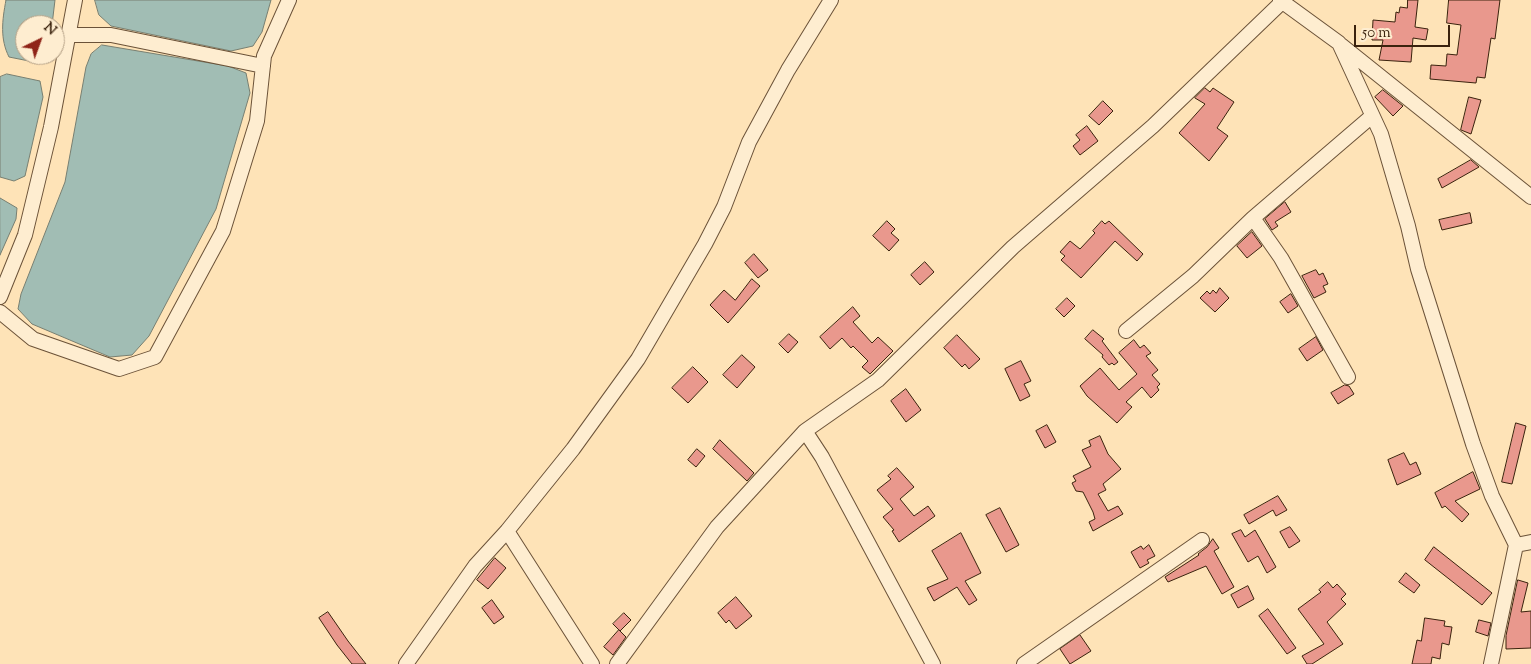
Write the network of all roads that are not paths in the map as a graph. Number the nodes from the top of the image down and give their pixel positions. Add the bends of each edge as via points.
1 (75, 0) edge
2 (289, 0) edge
3 (831, 0) edge
4 (1281, 1) edge
5 (68, 35) junction
6 (1339, 43) junction
7 (263, 66) junction
8 (1372, 116) junction
9 (1531, 197) edge
10 (1253, 218) junction
11 (0, 297) edge
12 (0, 312) edge
13 (1126, 331) dead end
14 (1348, 377) dead end
15 (805, 431) junction
16 (507, 531) junction
17 (1202, 540) dead end
18 (1531, 542) edge
19 (1516, 544) junction
20 (406, 664) edge
21 (592, 664) edge
22 (617, 664) edge
23 (933, 664) edge
24 (1024, 664) edge
25 (1491, 664) edge

1 - 5 street
2 - 7 street via 264,56
3 - 16 street via 753,134 724,207 638,359 573,449
4 - 6 street
4 - 15 street via 1153,126 1013,247 878,380
5 - 7 street via 110,36
5 - 11 street via 51,127 25,234
6 - 8 street
6 - 9 street
7 - 12 street via 257,121 223,231 156,357 119,369 33,339
8 - 10 street
8 - 19 street via 1394,173 1418,269 1472,444 1492,496
10 - 13 street via 1193,276
10 - 14 street via 1281,258
15 - 22 street via 717,527
15 - 23 street
16 - 20 street via 475,566
16 - 21 street
17 - 24 street
18 - 19 street
19 - 25 street

